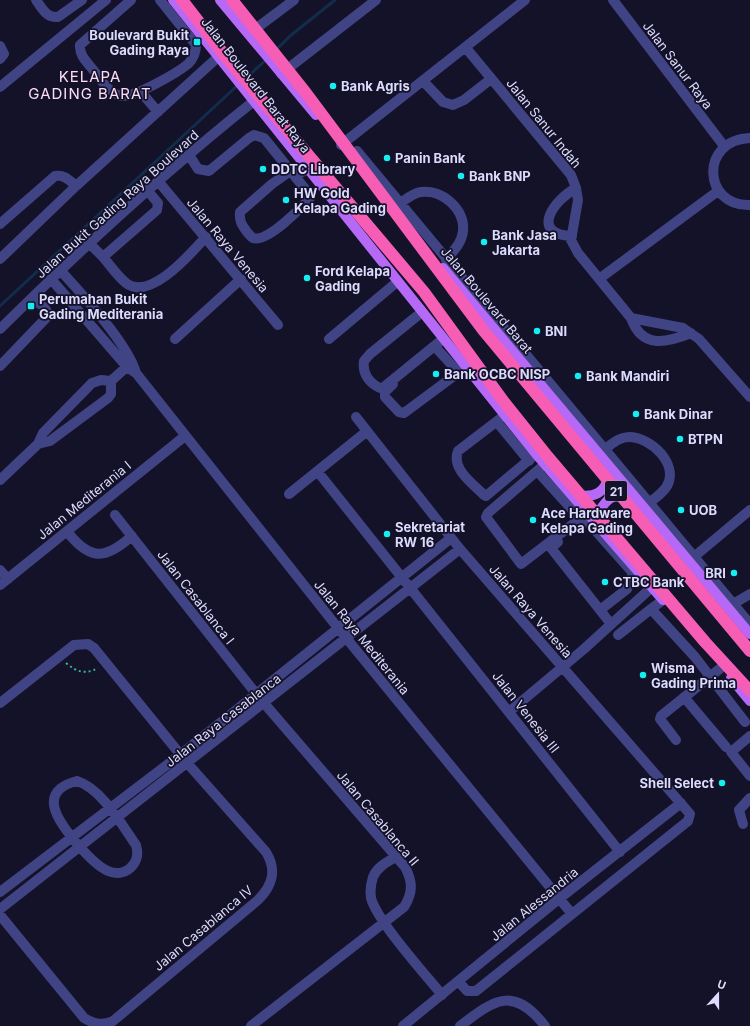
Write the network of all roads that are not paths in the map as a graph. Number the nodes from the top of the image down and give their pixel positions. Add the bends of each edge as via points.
1 (36, 0) edge
2 (82, 0) edge
3 (106, 0) edge
4 (131, 0) edge
5 (160, 0) edge
6 (173, 0) edge
7 (182, 0) edge
8 (220, 0) edge
9 (232, 0) edge
10 (376, 0) edge
11 (525, 0) edge
12 (612, 0) edge
13 (289, 1) edge
14 (251, 37) junction
15 (0, 46) edge
16 (466, 48) junction
17 (218, 57) junction
18 (0, 59) edge
19 (284, 71) junction
20 (491, 78) junction
21 (423, 81) junction
22 (0, 87) edge
23 (141, 92) junction
24 (253, 99) junction
25 (158, 112) junction
26 (750, 138) edge
27 (345, 143) junction
28 (724, 146) junction
29 (186, 157) junction
30 (307, 170) junction
31 (290, 172) junction
32 (161, 179) junction
33 (76, 186) junction
34 (576, 188) junction
35 (147, 190) junction
36 (718, 191) junction
37 (399, 204) junction
38 (750, 205) edge
39 (0, 224) edge
40 (572, 236) junction
41 (206, 237) junction
42 (89, 243) junction
43 (103, 257) junction
44 (0, 259) edge
45 (446, 260) junction
46 (60, 270) junction
47 (51, 279) junction
48 (241, 279) junction
49 (599, 279) junction
50 (397, 282) junction
51 (32, 298) junction
52 (422, 312) junction
53 (631, 318) junction
54 (101, 319) junction
55 (278, 325) dead end
56 (93, 326) junction
57 (0, 329) edge
58 (691, 333) junction
59 (176, 339) dead end
60 (329, 339) dead end
61 (446, 342) junction
62 (438, 350) junction
63 (130, 364) junction
64 (0, 366) edge
65 (462, 370) junction
66 (111, 381) junction
67 (750, 398) edge
68 (505, 415) junction
69 (356, 417) dead end
70 (497, 422) junction
71 (366, 432) junction
72 (184, 436) junction
73 (38, 444) junction
74 (605, 449) junction
75 (533, 457) junction
76 (545, 464) junction
77 (611, 469) junction
78 (537, 471) junction
79 (318, 472) junction
80 (0, 480) edge
81 (630, 492) junction
82 (289, 494) dead end
83 (571, 494) junction
84 (649, 503) junction
85 (750, 510) edge
86 (115, 515) dead end
87 (590, 520) junction
88 (69, 534) dead end
89 (132, 536) junction
90 (451, 538) junction
91 (460, 549) junction
92 (691, 559) junction
93 (0, 570) edge
94 (403, 577) junction
95 (4, 582) edge
96 (651, 588) junction
97 (412, 589) junction
98 (750, 594) edge
99 (663, 600) junction
100 (733, 604) junction
101 (651, 609) junction
102 (600, 610) junction
103 (611, 624) junction
104 (750, 624) edge
105 (338, 628) junction
106 (750, 634) edge
107 (618, 635) dead end
108 (347, 639) junction
109 (750, 652) edge
110 (564, 666) junction
111 (722, 667) junction
112 (710, 676) junction
113 (750, 691) edge
114 (257, 695) junction
115 (684, 697) junction
116 (750, 701) edge
117 (0, 702) edge
118 (264, 703) junction
119 (509, 712) junction
120 (745, 722) dead end
121 (750, 736) edge
122 (676, 740) dead end
123 (726, 747) dead end
124 (180, 755) junction
125 (188, 764) junction
126 (750, 776) edge
127 (750, 798) edge
128 (681, 803) junction
129 (110, 808) junction
130 (118, 818) junction
131 (743, 824) dead end
132 (72, 836) junction
133 (81, 848) junction
134 (620, 852) junction
135 (396, 857) junction
136 (0, 892) edge
137 (560, 898) junction
138 (0, 909) edge
139 (572, 914) junction
140 (0, 915) edge
141 (384, 922) junction
142 (458, 981) junction
143 (442, 994) junction
144 (251, 1026) edge
145 (403, 1026) edge
146 (460, 1026) edge
147 (545, 1026) edge

1 - 2 street via 47,15 54,18
3 - 22 street
4 - 23 street via 83,40 80,51 108,88 115,93 122,96
5 - 23 street via 196,46 196,53 188,64
6 - 17 main road, Jalan Boulevard Barat Raya
7 - 113 highway, bridge via 229,62 424,292 504,402 548,457 705,642
8 - 14 main road, Jalan Boulevard Barat
9 - 109 highway, 21, bridge via 306,93 483,330
10 - 19 street
11 - 16 street
12 - 28 street, Jalan Sanur Raya
13 - 14 street
14 - 19 main road, Jalan Boulevard Barat via 274,64
15 - 18 street via 4,54
16 - 20 street, Jalan Sanur Indah
16 - 21 street
17 - 24 main road, Jalan Boulevard Barat Raya
17 - 25 street
19 - 27 main road, Jalan Boulevard Barat
20 - 21 street via 464,100 453,105 442,102
20 - 34 street, Jalan Sanur Indah via 571,175
21 - 27 street
23 - 25 street
24 - 29 street, Jalan Bukit Gading Raya Boulevard
24 - 30 main road, Jalan Boulevard Barat Raya
25 - 33 street
26 - 28 street via 732,141
27 - 37 street
27 - 77 main road, Jalan Boulevard Barat
28 - 36 street via 717,154 713,167 714,182
29 - 31 street via 198,169 209,171 254,135 267,142
29 - 32 street, Jalan Bukit Gading Raya Boulevard
30 - 31 street via 300,173
30 - 50 main road, Jalan Boulevard Barat Raya
31 - 31 street via 240,212 241,224 252,238 262,237 275,230 310,198
32 - 35 street, Jalan Bukit Gading Raya Boulevard
32 - 41 street, Jalan Raya Venesia
33 - 39 street via 60,175 55,176
33 - 44 street
34 - 40 street, Jalan Sanur Indah via 578,200
34 - 40 street via 563,196 554,206 549,219 554,232
35 - 42 street, Jalan Bukit Gading Raya Boulevard
35 - 43 street via 158,203 157,210
36 - 38 street via 734,203
36 - 49 street
37 - 45 street
37 - 45 street via 414,194 426,192 438,194 451,203 461,217 463,232 457,248
40 - 49 street via 573,246
41 - 43 street via 157,282 139,288 126,284
41 - 48 street, Jalan Raya Venesia
42 - 43 street
42 - 46 street, Jalan Bukit Gading Raya Boulevard
45 - 74 street
46 - 47 street, Jalan Bukit Gading Raya Boulevard
46 - 54 street, Jalan Raya Mediterania
47 - 51 street, Jalan Bukit Gading Raya Boulevard
47 - 56 street, Jalan Raya Mediterania
48 - 55 street, Jalan Raya Venesia
48 - 59 street
49 - 53 street
50 - 52 main road, Jalan Boulevard Barat Raya
50 - 60 street
51 - 57 street, Jalan Bukit Gading Raya Boulevard
51 - 64 street via 48,312 47,317
52 - 61 main road, Jalan Boulevard Barat Raya
52 - 61 street via 370,354 364,361 366,375 374,385 384,387
53 - 58 street via 683,328
53 - 58 street via 637,332 652,340 671,340
54 - 56 street
54 - 63 street, Jalan Raya Mediterania
56 - 63 street, Jalan Raya Mediterania
58 - 67 street
61 - 62 street
61 - 65 main road, Jalan Boulevard Barat Raya
62 - 65 street
62 - 65 street via 385,392 385,397 399,412 404,413
63 - 66 street
63 - 72 street, Jalan Raya Mediterania
65 - 68 main road, Jalan Boulevard Barat Raya
66 - 73 street via 101,380 92,384 43,433
66 - 73 street via 108,398 50,442
68 - 70 street
68 - 75 main road, Jalan Boulevard Barat Raya
69 - 71 street, Jalan Raya Venesia
70 - 75 street
70 - 75 street via 458,452 456,457 457,466 484,495 486,496
71 - 79 street
71 - 90 street, Jalan Raya Venesia
72 - 95 street, Jalan Mediterania I
72 - 105 street, Jalan Raya Mediterania
73 - 80 street
74 - 84 street
74 - 84 street via 616,440 629,437 644,440 661,454 670,470 669,481 663,492
75 - 76 main road, Jalan Boulevard Barat Raya
76 - 78 street
76 - 83 main road, Jalan Boulevard Barat Raya
77 - 81 main road, Jalan Boulevard Barat
77 - 83 main road via 607,483 596,495 588,497
78 - 78 street via 577,515 577,520 521,564 486,517
79 - 82 street
79 - 94 street, Jalan Venesia III
81 - 87 main road via 613,496
81 - 92 main road, Jalan Boulevard Barat
83 - 87 main road, Jalan Boulevard Barat Raya
84 - 92 street
85 - 92 street
86 - 89 street, Jalan Casablanca I
87 - 96 main road, Jalan Boulevard Barat Raya
87 - 102 street via 633,573 627,589
87 - 102 street via 550,548
88 - 89 street via 85,550 100,554 112,551
89 - 114 street, Jalan Casablanca I
90 - 91 street, Jalan Raya Venesia
90 - 94 street, Jalan Raya Casablanca
91 - 97 street, Jalan Raya Casablanca
91 - 110 street, Jalan Raya Venesia
92 - 100 street
92 - 106 main road, Jalan Boulevard Barat
93 - 95 street
94 - 97 street, Jalan Venesia III
94 - 105 street, Jalan Raya Casablanca
96 - 99 main road, Jalan Boulevard Barat Raya
96 - 103 street
97 - 108 street, Jalan Raya Casablanca
97 - 119 street, Jalan Venesia III
98 - 100 street
99 - 101 street
99 - 111 main road, Jalan Boulevard Barat Raya
100 - 104 street
101 - 107 street
101 - 112 street
102 - 103 street
103 - 110 street
105 - 108 street, Jalan Raya Mediterania
105 - 114 street, Jalan Raya Casablanca
108 - 118 street, Jalan Raya Casablanca
108 - 137 street, Jalan Raya Mediterania
110 - 119 street
110 - 128 street, Jalan Raya Venesia
111 - 112 street
111 - 116 main road, Jalan Boulevard Barat Raya
112 - 115 street
112 - 120 street
114 - 118 street, Jalan Casablanca II
114 - 124 street, Jalan Raya Casablanca
115 - 122 street via 660,719
115 - 123 street
117 - 124 street, Jalan Casablanca IV via 74,645 88,644 94,648
118 - 125 street, Jalan Raya Casablanca
118 - 135 street, Jalan Casablanca II
119 - 134 street, Jalan Venesia III
121 - 126 street via 731,752
124 - 125 street, Jalan Casablanca IV
124 - 129 street, Jalan Raya Casablanca
125 - 130 street, Jalan Raya Casablanca
125 - 140 street, Jalan Casablanca IV via 266,852 272,861 272,878 258,900 113,1021 99,1024 84,1018
127 - 131 street via 739,810
128 - 134 street, Jalan Alessandria
128 - 139 street, Jalan Raya Venesia via 690,814 688,821
129 - 130 street
129 - 132 street, Jalan Raya Casablanca
129 - 132 street via 84,783 67,783 59,789 54,798 54,806
130 - 133 street, Jalan Raya Casablanca
130 - 133 street via 138,850 137,859 130,869 120,873 108,871
132 - 133 street
132 - 136 street, Jalan Raya Casablanca
133 - 138 street, Jalan Raya Casablanca
134 - 137 street, Jalan Alessandria
135 - 141 street via 381,866 372,881 371,898
135 - 141 street, Jalan Casablanca II via 410,876 411,892 404,907
137 - 139 street, Jalan Raya Mediterania
137 - 142 street, Jalan Alessandria
139 - 142 street via 476,991 467,991
141 - 143 street
141 - 144 street, Jalan Casablanca II
142 - 143 street, Jalan Alessandria
143 - 145 street, Jalan Alessandria
146 - 147 street via 487,1005 508,1001 527,1007

